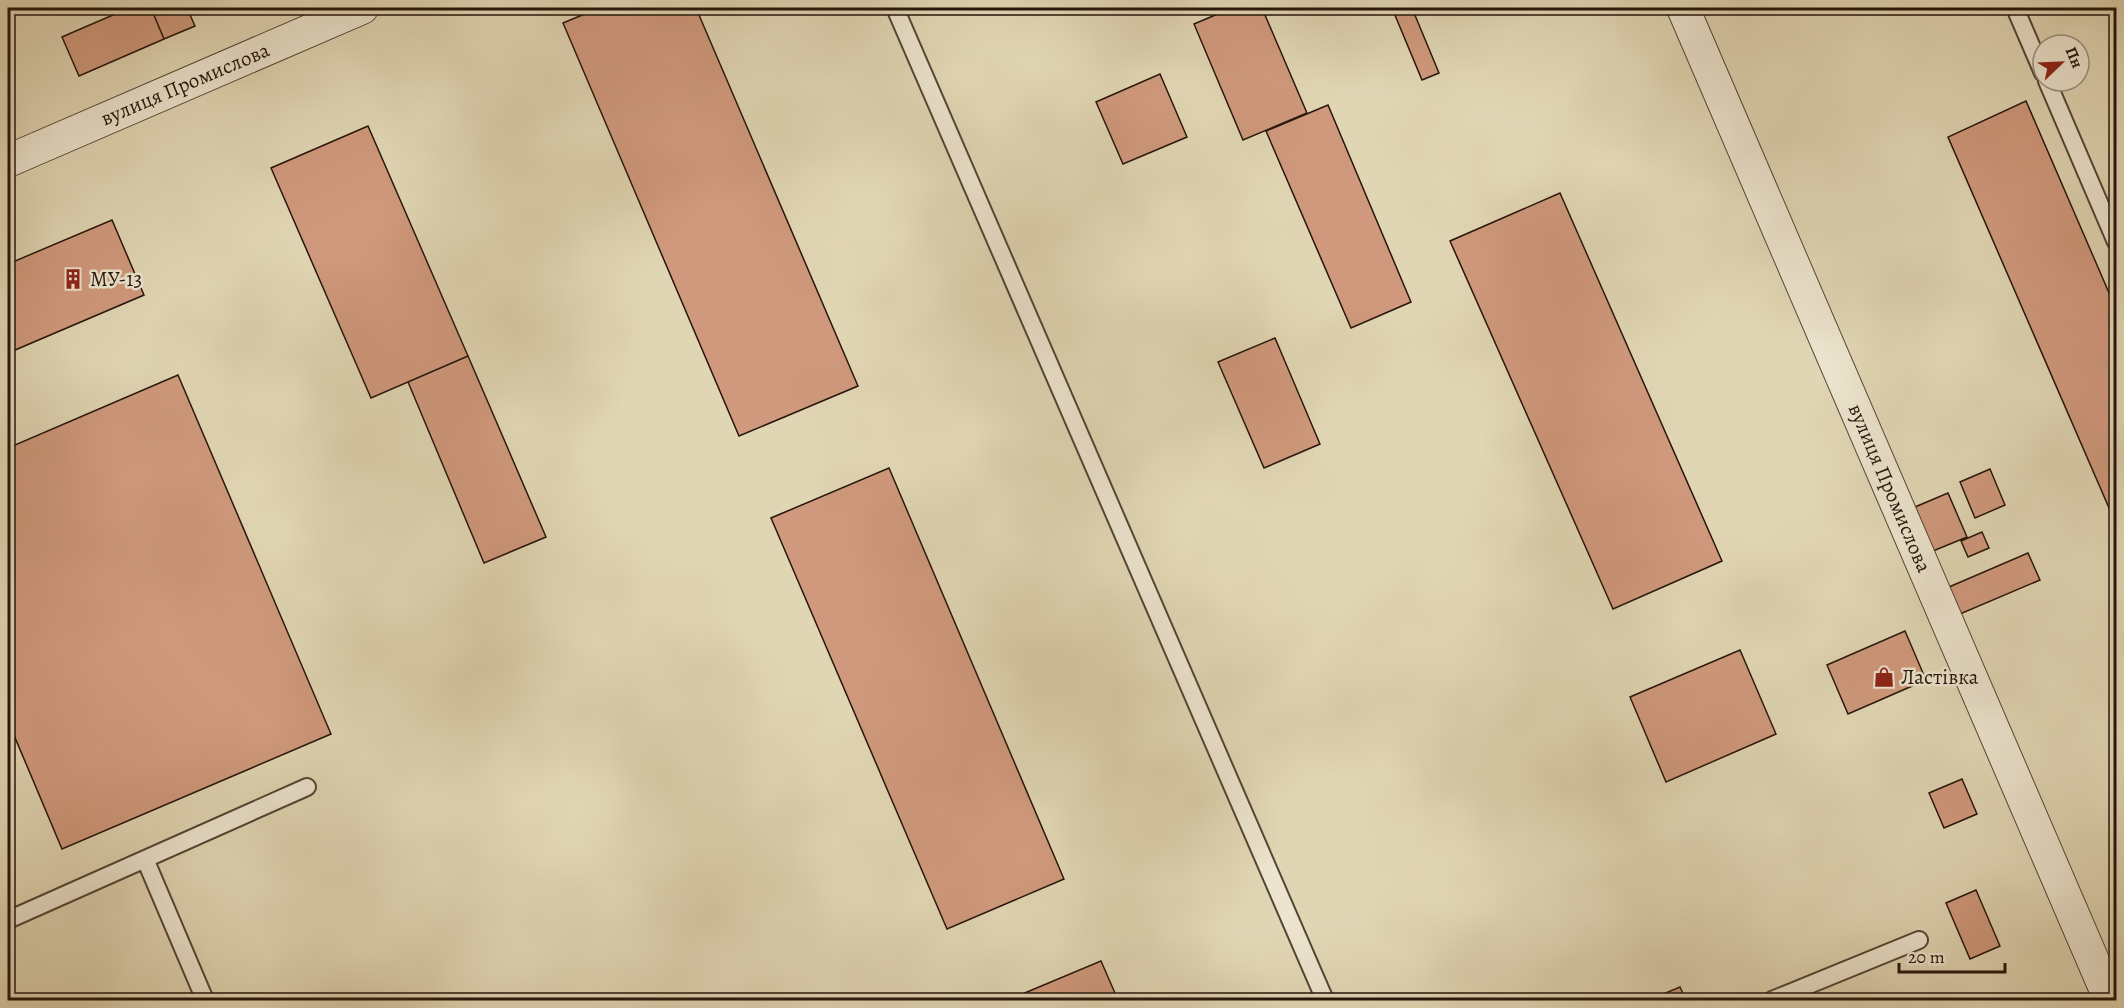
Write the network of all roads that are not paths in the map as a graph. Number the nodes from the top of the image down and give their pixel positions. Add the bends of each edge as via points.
1 (362, 8) edge
2 (895, 8) edge
3 (1683, 8) edge
4 (2015, 8) edge
5 (2031, 45) edge
6 (2052, 93) edge
7 (8, 161) edge
8 (2116, 242) edge
9 (307, 787) dead end
10 (145, 859) junction
11 (8, 920) edge
12 (1919, 940) dead end
13 (2107, 965) edge
14 (205, 1000) edge
15 (1325, 1000) edge
16 (1772, 1000) edge
17 (2110, 1000) edge

1 - 7 street, вулиця Промислова
2 - 15 lane
3 - 13 street, вулиця Промислова
4 - 5 lane
6 - 8 lane
9 - 10 lane
10 - 11 lane
10 - 14 lane
12 - 16 lane
13 - 17 street, вулиця Промислова

